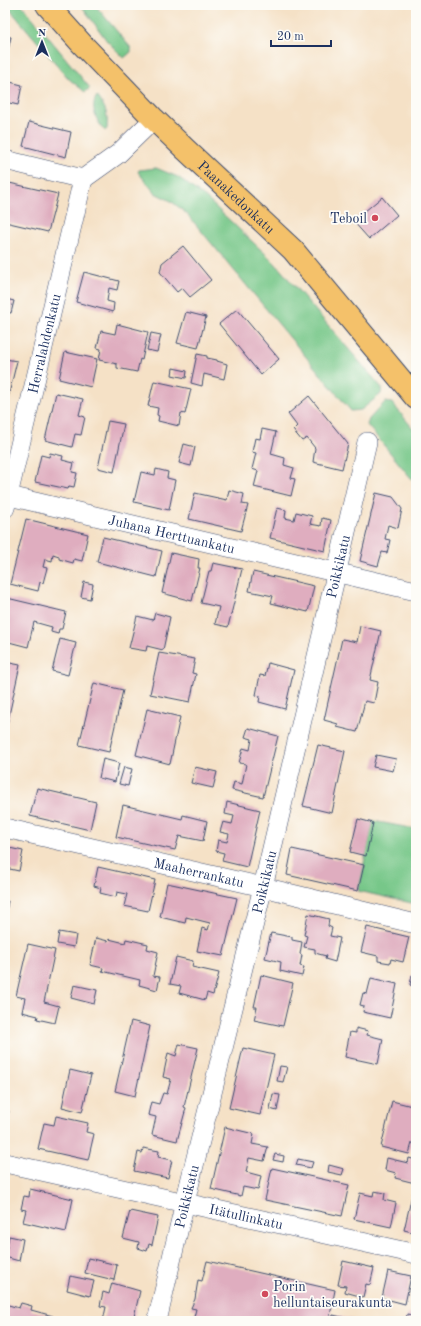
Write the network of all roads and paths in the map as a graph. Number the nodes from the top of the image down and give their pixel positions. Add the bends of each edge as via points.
1 (47, 5) edge
2 (154, 119) junction
3 (5, 160) edge
4 (83, 179) junction
5 (416, 398) edge
6 (367, 442) dead end
7 (6, 500) edge
8 (337, 572) junction
9 (416, 591) edge
10 (5, 828) edge
11 (263, 887) junction
12 (416, 924) edge
13 (5, 1163) edge
14 (185, 1202) junction
15 (416, 1254) edge
16 (157, 1321) edge

1 - 2 main road, Paanakedonkatu
2 - 4 street via 118,154
2 - 5 main road, Paanakedonkatu via 293,250
3 - 4 street
4 - 7 street, Herralahdenkatu
6 - 8 street, Poikkikatu
7 - 8 street, Juhana Herttuankatu
8 - 9 street
8 - 11 street, Poikkikatu
10 - 11 street, Maaherrankatu
11 - 12 street, Maaherrankatu
11 - 14 street, Poikkikatu
13 - 14 street, Itätullinkatu
14 - 15 street, Itätullinkatu
14 - 16 street, Poikkikatu

